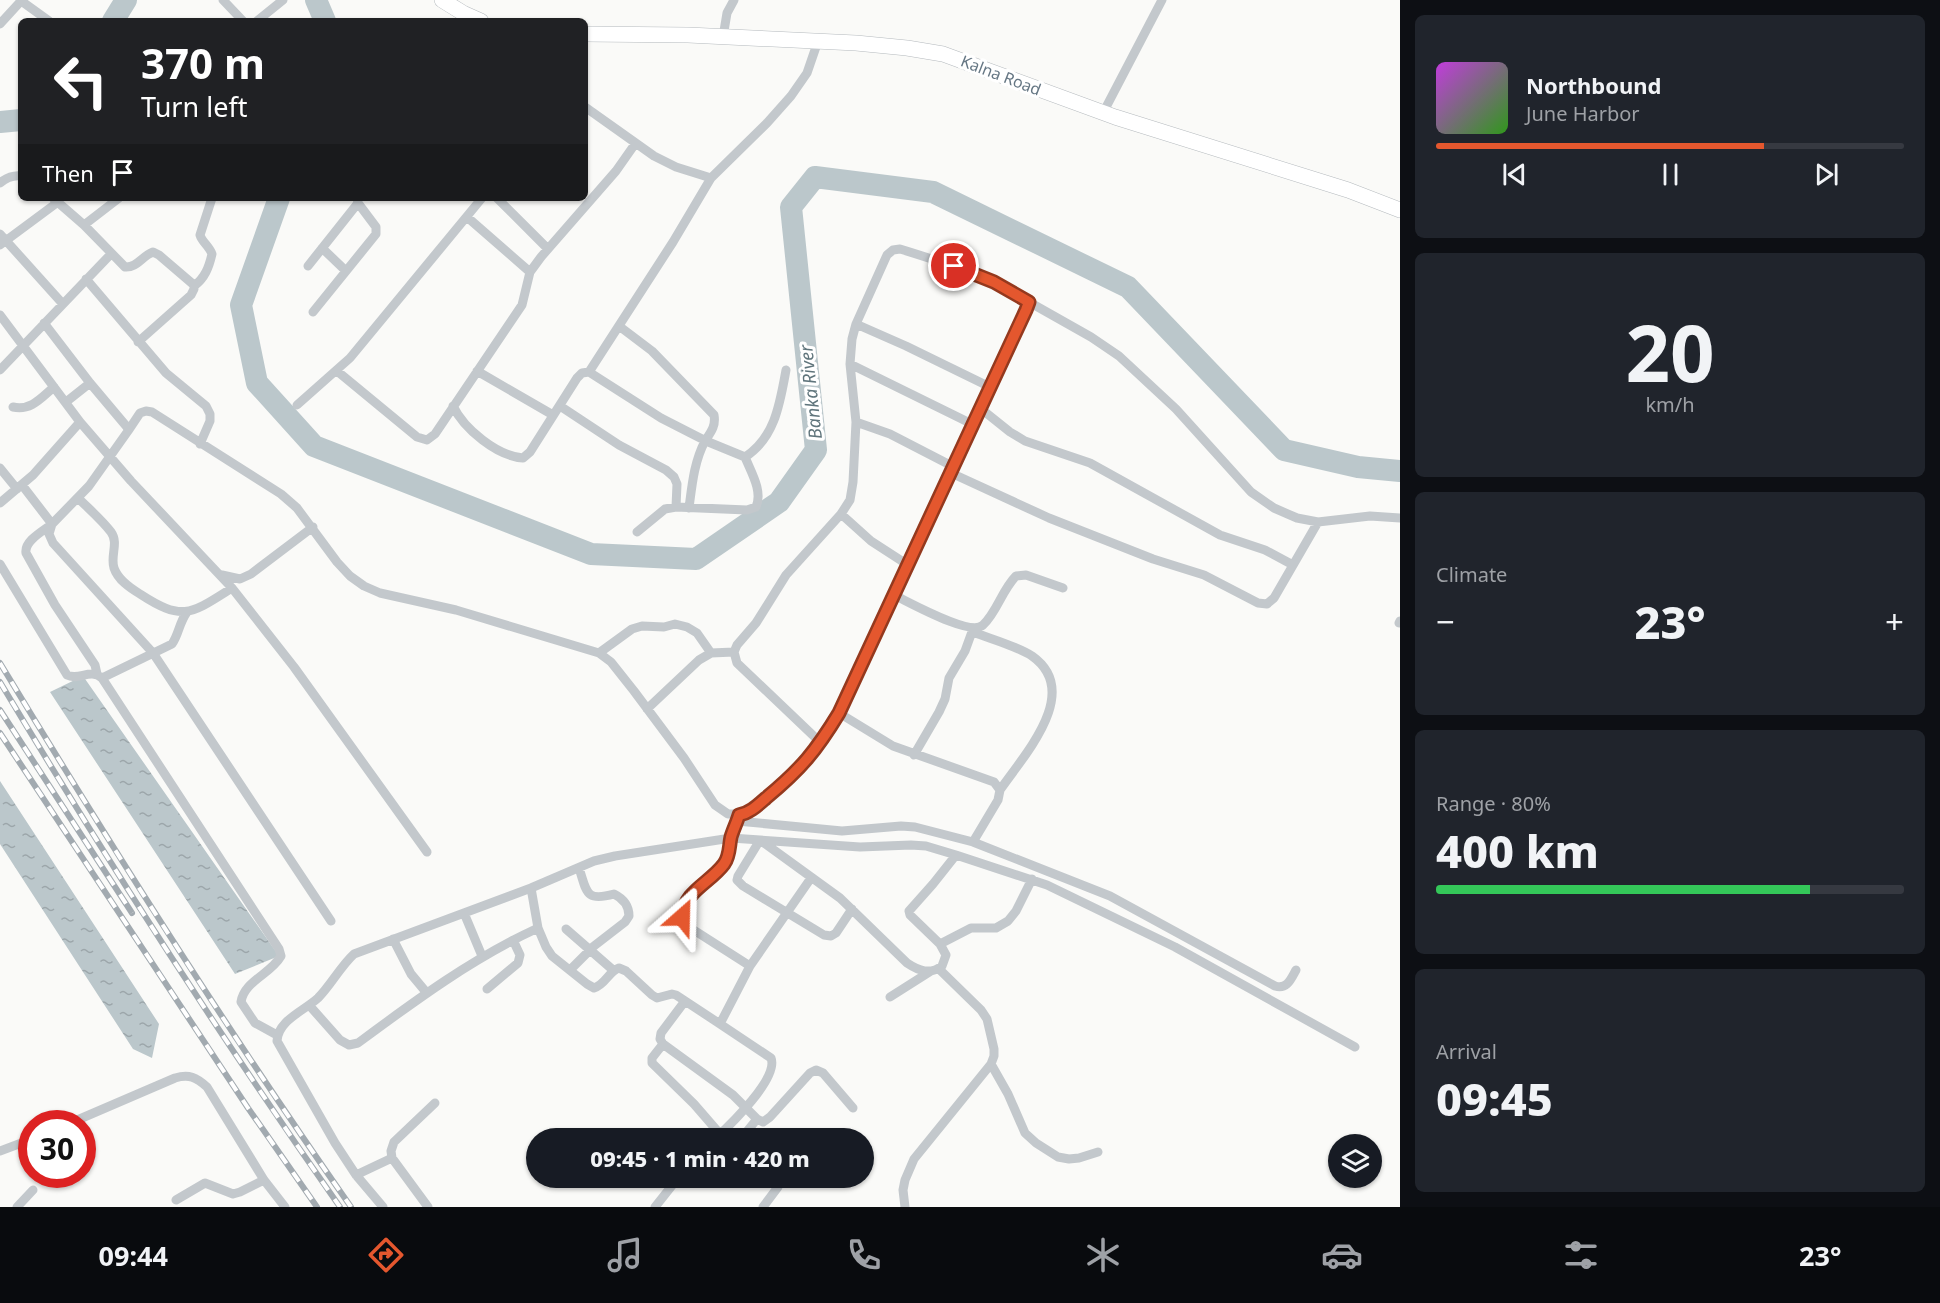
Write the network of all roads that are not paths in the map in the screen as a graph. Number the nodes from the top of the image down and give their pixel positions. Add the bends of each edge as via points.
1 (223, 0) edge
2 (442, 0) edge
3 (734, 0) edge
4 (1162, 0) edge
5 (24, 1) edge
6 (279, 3) edge
7 (460, 17) edge
8 (45, 18) edge
9 (240, 18) edge
10 (261, 18) edge
11 (0, 24) edge
12 (588, 34) edge
13 (723, 37) junction
14 (818, 41) junction
15 (588, 109) edge
16 (1103, 113) junction
17 (635, 144) junction
18 (18, 175) edge
19 (711, 178) junction
20 (0, 183) edge
21 (55, 201) edge
22 (57, 201) edge
23 (115, 201) edge
24 (212, 201) edge
25 (358, 201) edge
26 (479, 201) edge
27 (499, 201) edge
28 (1400, 210) edge
29 (466, 217) junction
30 (84, 225) junction
31 (2, 240) edge
32 (322, 248) junction
33 (548, 249) junction
34 (111, 254) junction
35 (308, 266) dead end
36 (346, 272) junction
37 (530, 272) junction
38 (86, 279) junction
39 (194, 286) junction
40 (1029, 302) junction
41 (62, 303) junction
42 (314, 312) dead end
43 (0, 315) edge
44 (44, 322) junction
45 (856, 324) junction
46 (619, 326) junction
47 (138, 342) junction
48 (23, 344) junction
49 (850, 364) junction
50 (0, 370) edge
51 (786, 370) dead end
52 (337, 371) junction
53 (477, 371) junction
54 (588, 372) junction
55 (90, 383) junction
56 (54, 387) junction
57 (990, 387) junction
58 (66, 402) junction
59 (297, 405) dead end
60 (453, 406) junction
61 (560, 406) junction
62 (13, 408) dead end
63 (980, 408) junction
64 (553, 415) junction
65 (80, 422) junction
66 (856, 422) junction
67 (972, 424) junction
68 (128, 431) junction
69 (706, 441) junction
70 (200, 444) junction
71 (109, 456) junction
72 (745, 457) junction
73 (0, 468) edge
74 (952, 470) junction
75 (20, 487) junction
76 (78, 498) junction
77 (0, 503) edge
78 (676, 507) junction
79 (689, 508) junction
80 (842, 514) junction
81 (1400, 518) edge
82 (1318, 522) junction
83 (52, 524) junction
84 (313, 527) junction
85 (637, 532) dead end
86 (0, 564) edge
87 (908, 565) junction
88 (1293, 565) junction
89 (220, 574) junction
90 (232, 588) junction
91 (1063, 588) dead end
92 (894, 595) junction
93 (187, 612) junction
94 (973, 630) junction
95 (734, 652) junction
96 (153, 653) junction
97 (599, 653) junction
98 (711, 653) junction
99 (100, 676) junction
100 (647, 709) junction
101 (839, 713) junction
102 (821, 743) junction
103 (914, 755) junction
104 (1000, 790) junction
105 (738, 818) junction
106 (731, 838) junction
107 (760, 840) junction
108 (973, 842) junction
109 (427, 852) dead end
110 (956, 855) junction
111 (579, 868) junction
112 (811, 878) junction
113 (1032, 879) junction
114 (531, 888) junction
115 (852, 909) junction
116 (464, 913) junction
117 (787, 913) junction
118 (331, 921) dead end
119 (538, 928) junction
120 (566, 928) dead end
121 (393, 939) junction
122 (513, 940) junction
123 (940, 944) junction
124 (591, 950) junction
125 (482, 956) junction
126 (750, 966) junction
127 (570, 970) junction
128 (613, 970) junction
129 (935, 970) junction
130 (1296, 970) dead end
131 (487, 989) dead end
132 (426, 992) junction
133 (890, 997) dead end
134 (685, 1001) junction
135 (309, 1005) junction
136 (717, 1022) junction
137 (277, 1035) junction
138 (663, 1044) junction
139 (1355, 1047) dead end
140 (991, 1064) junction
141 (435, 1103) dead end
142 (746, 1108) junction
143 (853, 1108) dead end
144 (96, 1112) edge
145 (758, 1119) junction
146 (712, 1128) edge
147 (726, 1128) edge
148 (750, 1128) edge
149 (18, 1144) edge
150 (0, 1151) edge
151 (1098, 1152) dead end
152 (392, 1158) junction
153 (357, 1175) junction
154 (264, 1180) junction
155 (670, 1188) edge
156 (777, 1188) edge
157 (33, 1190) dead end
158 (176, 1200) dead end
159 (17, 1207) edge
160 (285, 1207) edge
161 (383, 1207) edge
162 (428, 1207) edge
163 (655, 1207) edge
164 (763, 1207) edge
165 (905, 1207) edge

1 - 9 street
2 - 7 main road
3 - 13 street via 727,13
4 - 16 street
5 - 8 street
5 - 11 street
6 - 10 street
12 - 13 main road, Kalna Road
13 - 14 main road, Kalna Road
14 - 16 main road, Kalna Road via 943,54
14 - 19 street via 807,73 791,96
15 - 17 street
16 - 28 main road, Kalna Road
17 - 19 street via 676,167
17 - 33 street
18 - 20 street
19 - 46 street
21 - 31 street
22 - 30 street
23 - 30 street
24 - 39 street via 200,235 212,254 202,281
25 - 32 street
25 - 36 street via 376,227 376,234
26 - 29 street
27 - 33 street
29 - 37 street
29 - 52 street
30 - 34 street
31 - 41 street
32 - 35 street
32 - 36 street
33 - 37 street
34 - 38 street
34 - 39 street via 128,267 156,253
36 - 42 street
37 - 53 street via 522,305
38 - 41 street
38 - 47 street
39 - 47 street via 191,295
40 - 45 street via 972,272 900,249 887,255
40 - 57 street
40 - 82 street via 1119,356 1176,409 1251,492 1274,508
41 - 44 street
43 - 48 street
44 - 48 street
44 - 55 street
45 - 49 street
45 - 57 street
46 - 54 street
46 - 69 street via 652,351 714,415 715,422
47 - 70 street via 177,384 206,405 210,421
48 - 50 street
48 - 56 street
49 - 66 street
49 - 67 street
51 - 72 street via 773,424 756,450
52 - 59 street
52 - 60 street via 417,436 428,440
53 - 60 street
53 - 64 street
54 - 61 street via 577,378
54 - 69 street
55 - 58 street
55 - 68 street
56 - 58 street
56 - 62 street via 31,407
57 - 63 street
58 - 65 street
60 - 64 street via 459,417 487,443 523,459
61 - 64 street
61 - 78 street via 666,470 677,484
63 - 67 street
63 - 88 street via 1025,441 1089,463 1220,535 1265,550
65 - 71 street
65 - 75 street
66 - 74 street via 890,434
66 - 80 street via 853,482 850,500
67 - 74 street
68 - 70 street via 141,413 152,412
68 - 71 street
69 - 72 street
69 - 79 street via 698,458
70 - 84 street via 280,494
71 - 76 street
71 - 89 street
72 - 79 street via 759,493 756,507
73 - 75 street
74 - 87 street
74 - 88 street via 1069,526 1178,568 1191,569 1258,603 1267,604 1274,598
75 - 77 street
75 - 83 street
76 - 83 street
76 - 93 street via 112,533 114,567 119,577 162,608
78 - 79 street
78 - 85 street via 665,509
80 - 87 street via 871,541
80 - 95 street via 786,575
81 - 82 street via 1370,516
82 - 88 street
83 - 96 street via 49,534 53,543
83 - 99 street via 28,543 26,553
84 - 89 street via 251,574 240,579
84 - 97 street via 337,562 364,586
86 - 99 street via 67,675
87 - 92 street
89 - 90 street
90 - 93 street
90 - 109 street
91 - 94 street via 1026,575 1016,576 986,621
92 - 94 street
92 - 101 street
93 - 96 street via 172,644
94 - 103 street via 949,678 939,712
94 - 104 street via 1030,655 1051,675 1053,698 1043,727
95 - 98 street
95 - 102 street via 737,663
96 - 99 street
96 - 118 street
97 - 98 street via 632,628 675,624 697,633
97 - 100 street via 611,662
98 - 100 street
99 - 137 street via 279,949 281,956 276,965 243,991 241,1002 255,1023
100 - 105 street via 715,805
101 - 102 street
101 - 103 street
102 - 105 street via 794,775
103 - 104 street via 982,776
104 - 108 street
105 - 106 street
105 - 108 street via 842,831 915,827
106 - 107 street
106 - 111 street via 615,856
106 - 126 street via 729,856 689,896 682,917 689,927
107 - 110 street via 860,847 926,846
107 - 112 street
107 - 117 street via 737,880
108 - 130 street via 1110,896 1275,987 1284,987
110 - 113 street
110 - 123 street via 909,911
111 - 114 street
111 - 124 street via 592,897 614,894 629,911 625,922
112 - 115 street
112 - 117 street
113 - 123 street via 1008,921 996,928 971,928
113 - 139 street via 1175,947
114 - 116 street
114 - 119 street
115 - 117 street via 831,936
115 - 129 street via 907,963 916,969
116 - 121 street
116 - 125 street
117 - 126 street
119 - 122 street
119 - 127 street via 552,956
120 - 124 street
121 - 132 street via 411,974
121 - 135 street via 354,954
122 - 125 street
122 - 131 street via 520,955 518,963
123 - 129 street via 945,962
124 - 127 street
124 - 128 street
125 - 132 street
126 - 136 street via 722,1020
127 - 128 street via 594,988 601,986
128 - 134 street via 626,971 657,998 672,994
129 - 133 street
129 - 140 street via 987,1019 994,1048
132 - 135 street via 358,1043 349,1045
134 - 136 street
134 - 138 street via 661,1033
135 - 137 street via 283,1024
136 - 142 street via 774,1063
137 - 153 street via 335,1143
138 - 142 street
138 - 146 street via 652,1063 694,1104
140 - 151 street via 1025,1133 1036,1143 1069,1159
140 - 165 street via 914,1159 903,1190
141 - 152 street via 394,1142
142 - 145 street
142 - 147 street
143 - 145 street via 816,1070 770,1118 763,1122
144 - 154 street via 188,1074 207,1088
145 - 148 street
149 - 150 street
152 - 153 street
152 - 162 street
153 - 161 street
154 - 158 street via 233,1194 199,1184
154 - 160 street
155 - 163 street
156 - 164 street
157 - 159 street

